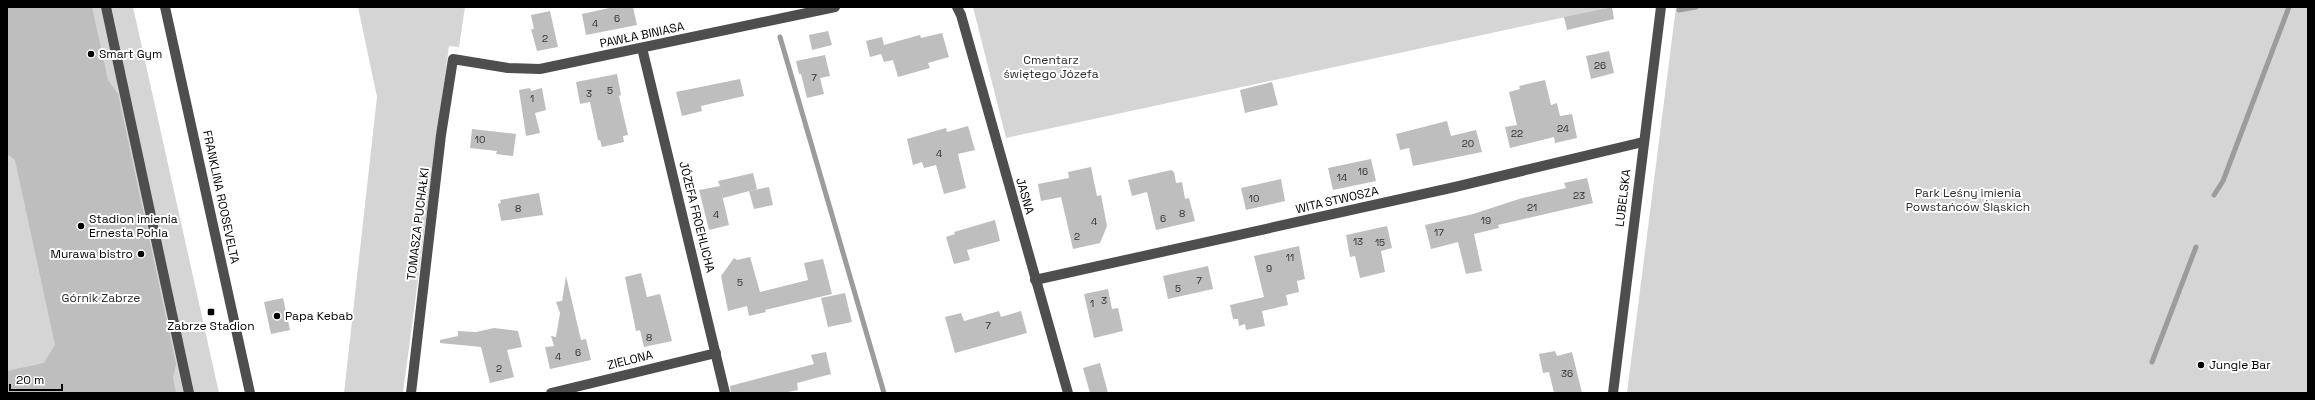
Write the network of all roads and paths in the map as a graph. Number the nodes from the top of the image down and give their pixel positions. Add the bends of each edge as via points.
1 (106, 7) edge
2 (165, 7) edge
3 (835, 7) edge
4 (956, 7) edge
5 (1661, 7) edge
6 (794, 11) edge
7 (642, 48) junction
8 (453, 59) joint
9 (1643, 142) junction
10 (1035, 280) junction
11 (716, 353) junction
12 (189, 393) edge
13 (250, 393) edge
14 (411, 393) edge
15 (551, 393) edge
16 (725, 393) edge
17 (1068, 393) edge
18 (1614, 393) edge

1 - 12 street
2 - 13 street, FRANKLINA ROOSEVELTA
3 - 6 street, PAWŁA BINIASA
4 - 10 street, JASNA via 961,15
5 - 9 street, LUBELSKA
6 - 7 street, PAWŁA BINIASA
7 - 8 street, PAWŁA BINIASA via 540,69 508,68
7 - 11 street, JÓZEFA FROEHLICHA
8 - 14 street, TOMASZA PUCHAŁKI via 441,135
9 - 10 street, WITA STWOSZA
9 - 18 street, LUBELSKA
10 - 17 street, JASNA
11 - 15 street, ZIELONA
11 - 16 street, JÓZEFA FROEHLICHA

